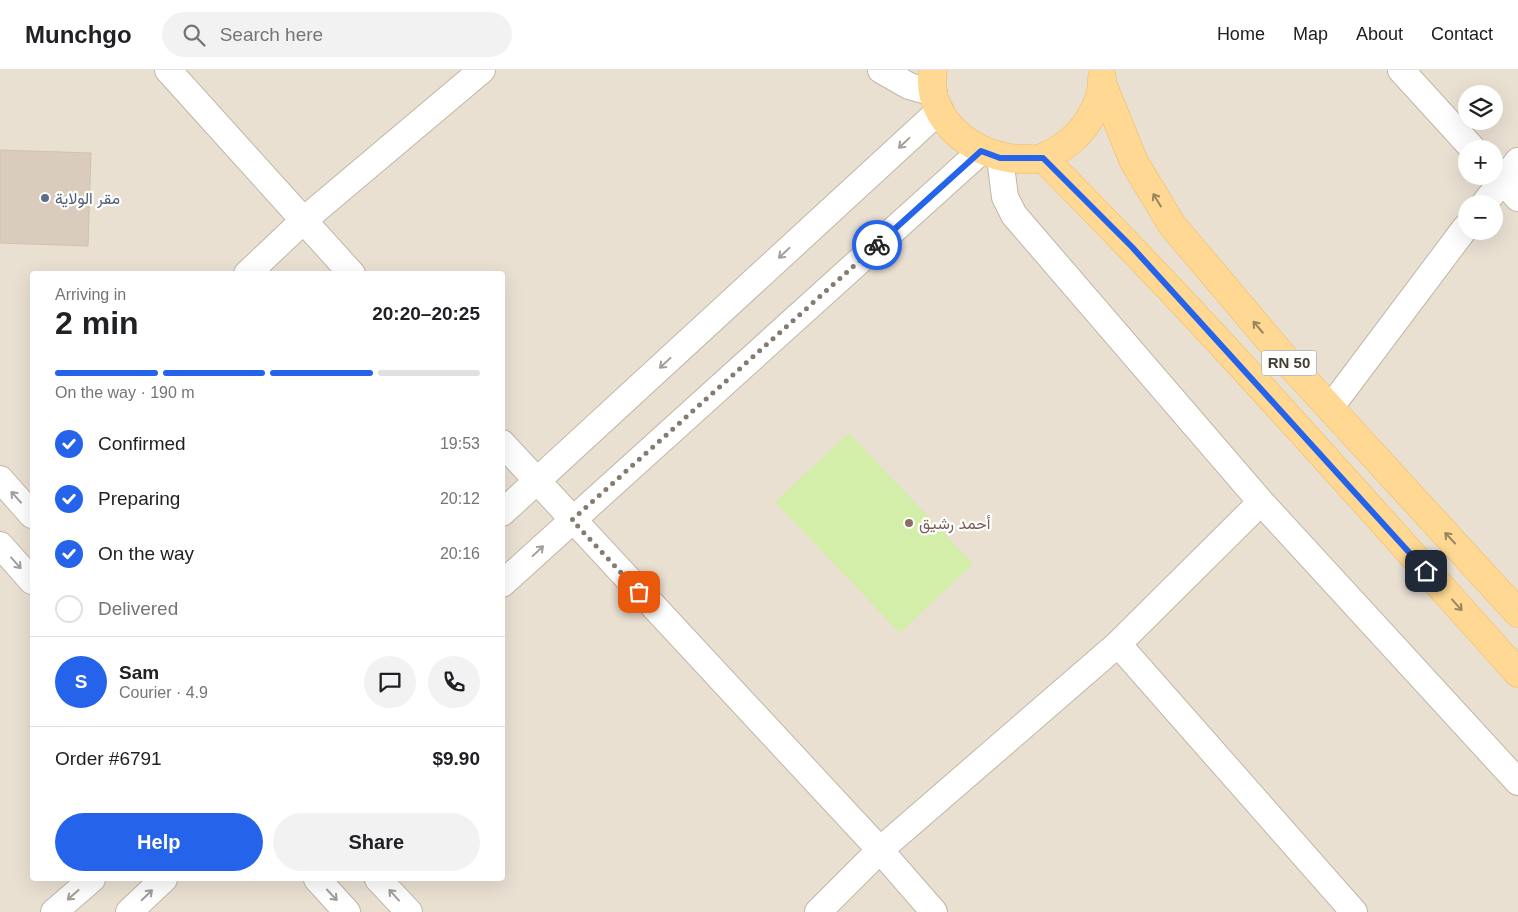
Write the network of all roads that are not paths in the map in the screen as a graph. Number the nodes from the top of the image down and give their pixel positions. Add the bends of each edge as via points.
1 (168, 70) edge
2 (482, 70) edge
3 (880, 70) edge
4 (1401, 70) edge
5 (1102, 77) edge
6 (933, 84) edge
7 (1465, 140) edge
8 (991, 154) junction
9 (1043, 158) junction
10 (1508, 177) edge
11 (1492, 195) edge
12 (304, 220) junction
13 (1458, 238) edge
14 (250, 271) edge
15 (349, 271) edge
16 (1330, 408) junction
17 (505, 446) edge
18 (0, 479) edge
19 (536, 481) junction
20 (1261, 502) junction
21 (505, 510) edge
22 (30, 513) edge
23 (572, 520) junction
24 (0, 545) edge
25 (30, 579) edge
26 (505, 581) edge
27 (1518, 613) edge
28 (1118, 644) junction
29 (1518, 673) edge
30 (1518, 782) edge
31 (880, 850) junction
32 (90, 881) edge
33 (162, 881) edge
34 (319, 881) edge
35 (380, 881) edge
36 (54, 912) edge
37 (130, 912) edge
38 (347, 912) edge
39 (409, 912) edge
40 (818, 912) edge
41 (934, 912) edge
42 (1354, 912) edge

1 - 12 street
2 - 12 street
3 - 6 street via 909,86
4 - 7 street
5 - 9 main road via 1096,108 1083,130
16 -> 5 main road, RN 50 via 1286,361 1172,225 1134,162
6 - 8 main road via 958,134
6 -> 19 street
8 - 9 main road
8 - 20 street via 1014,215
8 - 23 street
9 -> 29 main road, RN 50 via 1132,247 1256,381
10 - 11 street
12 - 14 street
12 - 15 street
13 - 16 street
27 -> 16 main road, RN 50
17 - 19 street
22 -> 18 street
19 - 21 street
19 - 23 street
20 - 28 street
20 - 30 street
26 -> 23 street
23 - 31 street
24 -> 25 street
28 - 31 street
28 - 42 street
31 - 40 street
31 - 41 street
32 -> 36 street
37 -> 33 street
34 -> 38 street
39 -> 35 street

